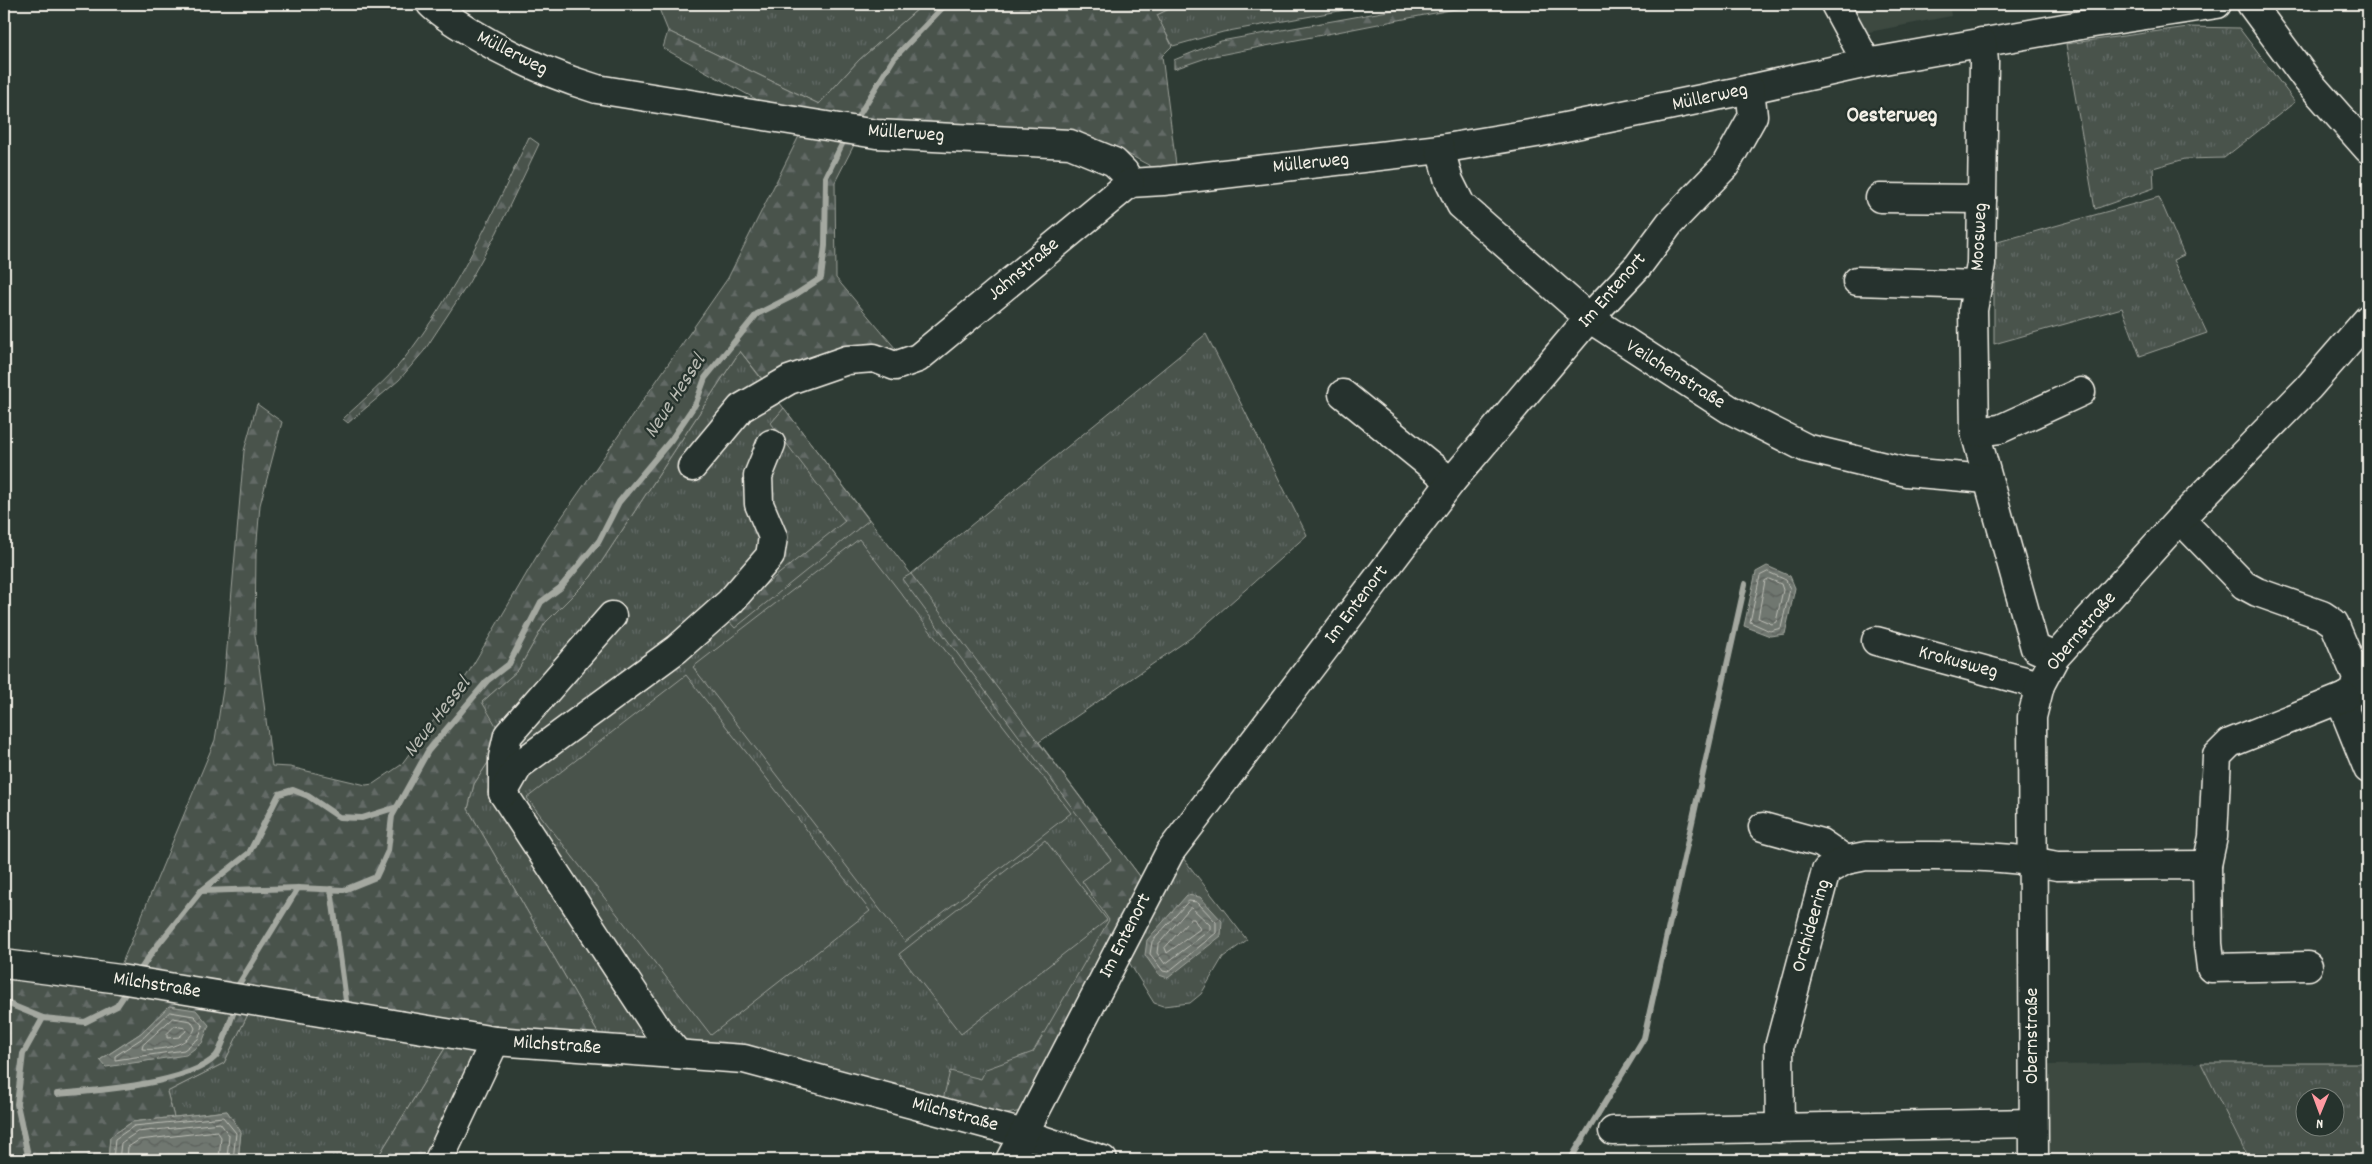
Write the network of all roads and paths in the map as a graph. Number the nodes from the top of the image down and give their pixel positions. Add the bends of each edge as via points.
1 (431, 4) edge
2 (1835, 4) edge
3 (2217, 4) edge
4 (2251, 4) edge
5 (1982, 42) junction
6 (1867, 63) junction
7 (1750, 90) junction
8 (1440, 149) junction
9 (2368, 149) edge
10 (1130, 183) junction
11 (1880, 198) dead end
12 (1982, 199) junction
13 (1857, 282) dead end
14 (1977, 285) junction
15 (1589, 318) junction
16 (2368, 319) edge
17 (2081, 392) dead end
18 (1342, 394) dead end
19 (1975, 432) junction
20 (771, 444) dead end
21 (692, 467) dead end
22 (1987, 479) junction
23 (1451, 482) junction
24 (2180, 519) junction
25 (612, 616) dead end
26 (1876, 641) dead end
27 (2055, 658) junction
28 (2040, 685) junction
29 (2345, 697) junction
30 (2368, 769) edge
31 (503, 793) junction
32 (1763, 827) dead end
33 (1846, 860) junction
34 (2034, 860) junction
35 (2207, 864) junction
36 (4, 964) edge
37 (2308, 966) dead end
38 (496, 1041) junction
39 (678, 1054) junction
40 (2033, 1123) junction
41 (1780, 1128) junction
42 (1613, 1132) dead end
43 (1024, 1134) junction
44 (439, 1160) edge
45 (1010, 1160) edge
46 (1103, 1160) edge
47 (2034, 1160) edge

1 - 10 street, Müllerweg via 510,56 589,87 865,132 1070,144 1114,162
2 - 6 street
3 - 5 street, Müllerweg
4 - 9 street via 2308,80
5 - 6 street, Müllerweg
5 - 12 street, Moosweg
6 - 7 street, Müllerweg
7 - 8 street, Müllerweg
7 - 15 street, Im Entenort via 1753,116 1725,166 1670,223 1638,266
8 - 10 street, Müllerweg
8 - 15 street, Veilchenstraße via 1448,181 1460,205
10 - 21 street, Jahnstraße via 918,358 895,366 874,358 847,360 789,380 741,408
11 - 12 street
12 - 14 street, Moosweg via 1981,264
13 - 14 street
14 - 19 street, Moosweg via 1973,310
15 - 22 street, Veilchenstraße via 1729,409 1806,448 1906,472
15 - 23 street, Im Entenort
16 - 24 street, Obernstraße via 2308,388
17 - 19 street via 2000,429
18 - 23 street
19 - 22 street, Moosweg
20 - 31 street via 758,476 759,504 773,537 770,556 730,602 677,649 519,765
22 - 27 street, Moosweg via 2035,648
23 - 43 street, Im Entenort via 1170,852
24 - 27 street, Obernstraße
24 - 29 street via 2244,585 2322,614 2334,623 2357,678 2354,690
25 - 31 street via 508,735 503,757
26 - 28 street, Krokusweg
27 - 28 street, Obernstraße
28 - 34 street, Obernstraße via 2032,717
29 - 30 street via 2345,712
29 - 35 street via 2230,743 2217,756 2213,837
31 - 39 street via 658,1030
32 - 33 street via 1821,843
33 - 34 street, Orchideering via 1866,856
33 - 41 street, Orchideering via 1826,871 1779,1047
34 - 35 street, Orchideering via 2057,866
34 - 40 street, Obernstraße
35 - 37 street via 2211,968
36 - 38 street, Milchstraße via 132,981
38 - 39 street, Milchstraße
38 - 44 street
39 - 43 street, Milchstraße via 744,1059
40 - 41 street
40 - 47 street, Obernstraße
41 - 42 street
43 - 45 street, Im Entenort
43 - 46 street, Milchstraße

